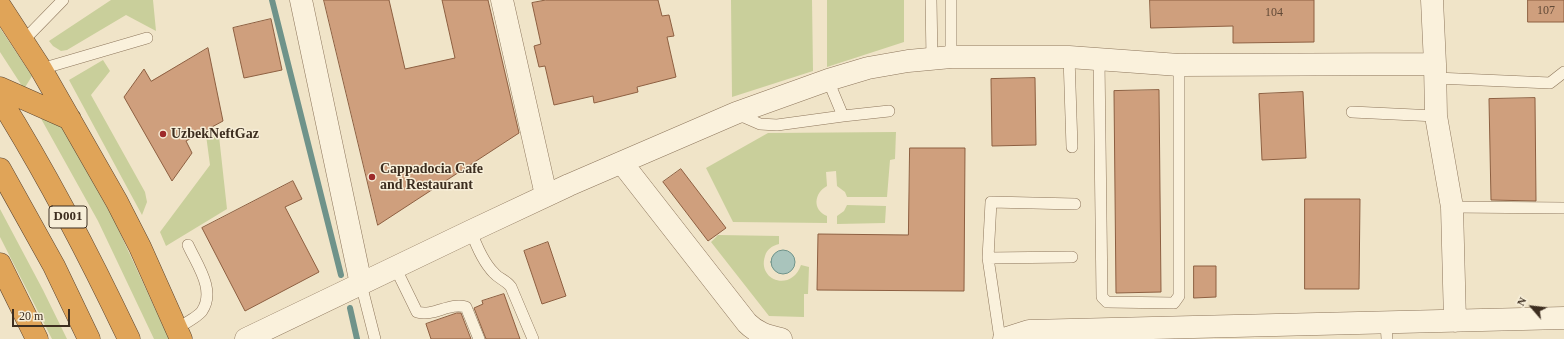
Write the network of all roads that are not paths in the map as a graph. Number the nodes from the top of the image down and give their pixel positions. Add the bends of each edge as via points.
1 (62, 0) edge
2 (301, 0) edge
3 (502, 0) edge
4 (931, 0) edge
5 (951, 0) edge
6 (1432, 0) edge
7 (0, 6) edge
8 (147, 38) dead end
9 (23, 40) junction
10 (1068, 57) junction
11 (942, 58) junction
12 (1099, 60) junction
13 (1179, 65) junction
14 (41, 69) junction
15 (1436, 71) junction
16 (1564, 72) edge
17 (828, 80) junction
18 (0, 88) edge
19 (0, 99) edge
20 (889, 111) dead end
21 (1352, 112) dead end
22 (736, 113) junction
23 (843, 116) junction
24 (1436, 116) junction
25 (70, 119) junction
26 (1072, 146) dead end
27 (622, 162) junction
28 (0, 169) edge
29 (546, 195) junction
30 (1075, 204) dead end
31 (1452, 207) junction
32 (1564, 208) edge
33 (471, 231) junction
34 (188, 245) dead end
35 (1072, 256) dead end
36 (988, 258) junction
37 (0, 264) edge
38 (395, 267) junction
39 (362, 284) junction
40 (1564, 318) edge
41 (1455, 321) junction
42 (1386, 331) edge
43 (178, 334) edge
44 (37, 339) edge
45 (89, 339) edge
46 (129, 339) edge
47 (246, 339) edge
48 (375, 339) edge
49 (479, 339) edge
50 (533, 339) edge
51 (781, 339) edge
52 (1000, 339) edge
53 (1004, 339) edge

1 - 9 lane
2 - 39 street
3 - 29 street
4 - 11 lane
5 - 11 lane
6 - 15 street
7 - 9 highway
8 - 14 lane
9 - 14 highway
10 - 11 street
10 - 12 street
10 - 26 lane
11 - 17 street via 868,68
12 - 13 street
12 - 13 lane via 1102,297 1107,302 1174,303 1179,296
13 - 15 street
14 - 25 highway
15 - 16 lane via 1550,83
15 - 24 street
17 - 22 street
17 - 23 lane
18 - 25 highway
19 - 46 highway, D001 via 34,153 77,233
20 - 23 lane
21 - 24 lane
22 - 23 lane via 760,124 777,125
22 - 27 street
24 - 31 street
25 - 43 highway via 140,247
27 - 29 street
27 - 51 street via 747,323 756,331
28 - 45 highway, D001 via 54,266
29 - 33 street
30 - 36 lane via 991,202
31 - 32 lane
31 - 41 street
33 - 38 street
33 - 50 lane via 493,273 511,287
34 - 43 lane via 206,284 207,299 201,312
35 - 36 lane
36 - 52 lane
37 - 44 highway
38 - 39 street
38 - 49 lane via 417,312 425,314 459,305 466,307
39 - 47 street
39 - 48 lane
40 - 41 street
41 - 42 street
42 - 53 street via 1029,331

